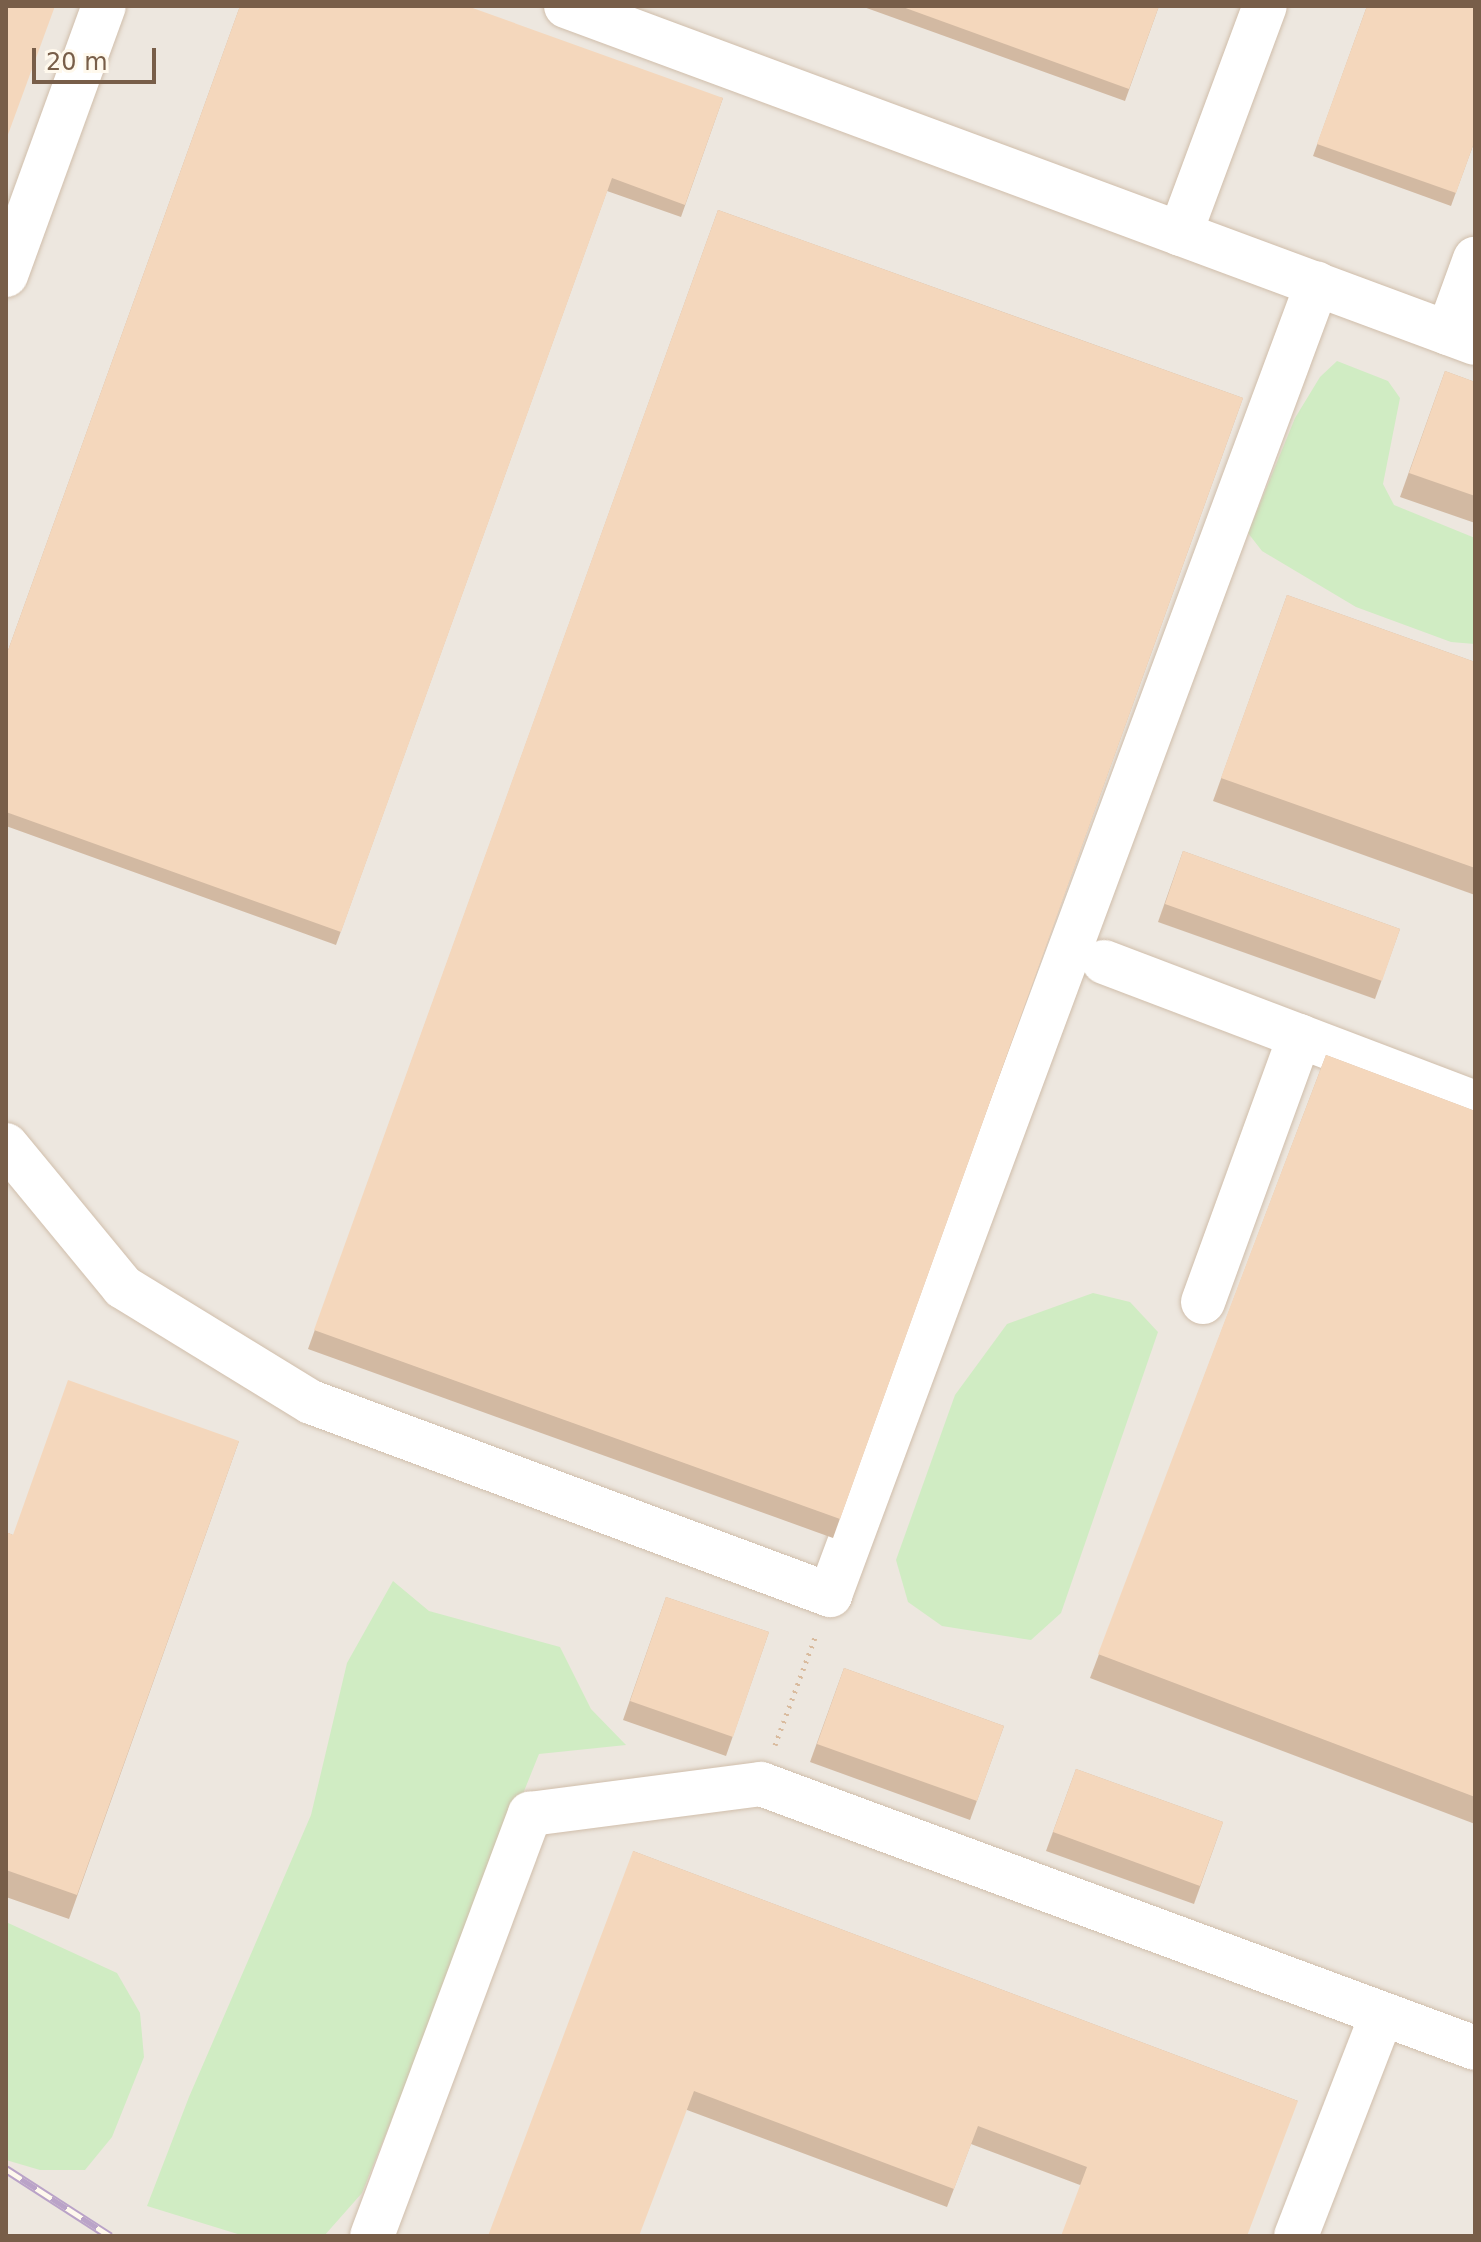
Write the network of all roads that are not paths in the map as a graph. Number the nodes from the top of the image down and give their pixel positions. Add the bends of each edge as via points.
1 (104, 6) edge
2 (566, 6) edge
3 (1265, 6) edge
4 (1180, 234) junction
5 (1475, 259) edge
6 (6, 275) edge
7 (1317, 284) junction
8 (1461, 338) edge
9 (1104, 962) dead end
10 (1300, 1036) junction
11 (1475, 1103) edge
12 (6, 1145) edge
13 (1203, 1302) dead end
14 (1382, 2014) junction
15 (1475, 2048) edge
16 (372, 2236) edge
17 (1296, 2236) edge

1 - 6 lane
2 - 4 lane
3 - 4 lane
4 - 7 lane
5 - 8 lane
7 - 8 lane
7 - 12 lane via 830,1595 311,1402 123,1287
9 - 10 lane
10 - 11 lane
10 - 13 lane
14 - 15 lane
14 - 16 lane via 761,1784 530,1814
14 - 17 lane

